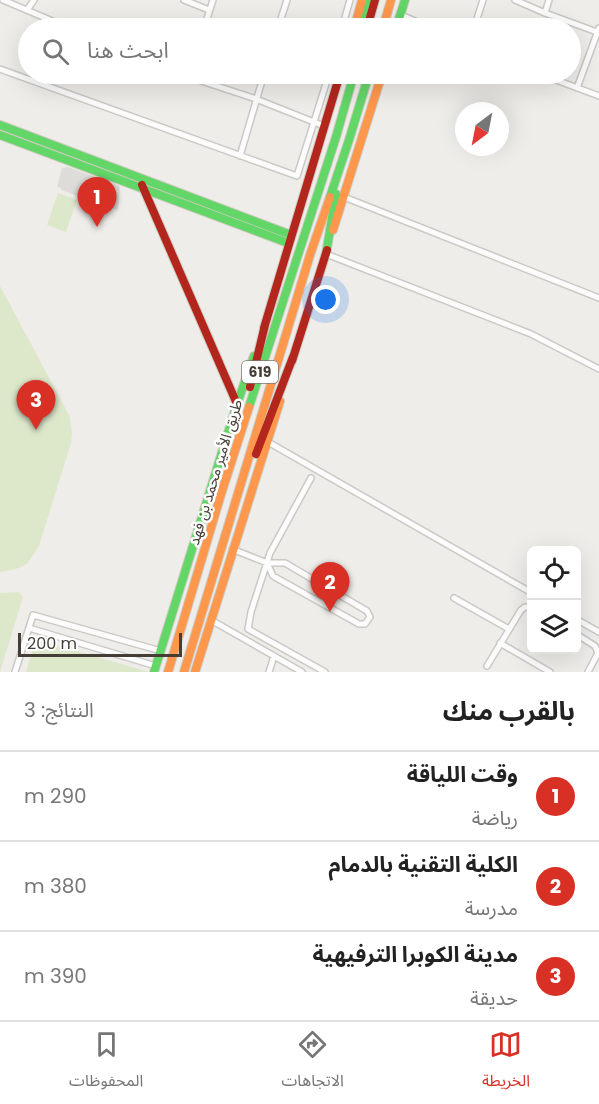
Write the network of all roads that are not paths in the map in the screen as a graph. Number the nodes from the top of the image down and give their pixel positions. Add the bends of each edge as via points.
1 (3, 0) edge
2 (34, 0) edge
3 (184, 0) edge
4 (213, 0) edge
5 (287, 0) edge
6 (350, 0) edge
7 (362, 0) edge
8 (369, 0) edge
9 (375, 0) edge
10 (405, 0) edge
11 (483, 0) edge
12 (515, 0) edge
13 (549, 0) edge
14 (391, 1) edge
15 (27, 10) junction
16 (210, 10) junction
17 (545, 13) junction
18 (401, 15) junction
19 (46, 18) edge
20 (207, 18) edge
21 (281, 18) edge
22 (345, 18) edge
23 (358, 18) edge
24 (361, 18) edge
25 (370, 18) edge
26 (386, 18) edge
27 (400, 18) edge
28 (408, 18) edge
29 (477, 18) edge
30 (561, 18) edge
31 (581, 25) edge
32 (598, 30) edge
33 (0, 69) edge
34 (18, 76) edge
35 (581, 79) edge
36 (41, 84) edge
37 (214, 84) edge
38 (261, 84) edge
39 (326, 84) edge
40 (337, 84) edge
41 (351, 84) edge
42 (366, 84) edge
43 (379, 84) edge
44 (567, 84) edge
45 (579, 84) edge
46 (578, 88) junction
47 (599, 96) edge
48 (256, 99) junction
49 (315, 123) junction
50 (0, 125) edge
51 (324, 126) junction
52 (0, 135) edge
53 (349, 140) junction
54 (240, 156) junction
55 (140, 178) junction
56 (142, 188) junction
57 (344, 197) junction
58 (291, 235) junction
59 (288, 243) junction
60 (326, 254) junction
61 (599, 298) edge
62 (265, 325) junction
63 (293, 357) junction
64 (599, 369) edge
65 (237, 404) junction
66 (268, 442) junction
67 (311, 478) dead end
68 (222, 491) junction
69 (228, 529) junction
70 (232, 549) junction
71 (267, 563) junction
72 (527, 591) edge
73 (454, 598) dead end
74 (527, 607) edge
75 (211, 620) junction
76 (599, 621) edge
77 (581, 622) edge
78 (29, 628) junction
79 (509, 629) junction
80 (597, 630) edge
81 (581, 637) edge
82 (500, 643) junction
83 (161, 651) junction
84 (274, 656) junction
85 (487, 666) dead end
86 (155, 669) edge
87 (15, 672) edge
88 (168, 672) edge
89 (184, 672) edge
90 (195, 672) edge
91 (269, 672) edge
92 (302, 672) edge
93 (325, 672) edge
94 (550, 672) edge
95 (588, 672) edge

1 - 15 street
2 - 15 street
3 - 16 street
4 - 16 street
5 - 21 street
6 - 22 street
7 - 23 main road
8 - 24 main road
9 - 25 main road
10 - 18 main road
11 - 29 street
12 - 17 street
13 - 17 street
14 - 26 main road
15 - 19 street
16 - 20 street
17 - 30 street
18 - 27 main road
18 - 28 street
31 - 32 street
32 - 35 street
33 - 34 street
36 - 54 street
37 - 48 street
38 - 48 street
39 - 49 street
40 - 51 main road
41 - 68 main road, طريق الأمير محمد بن فهد / 619
42 - 53 main road, طريق الأمير محمد بن فهد / 619
43 - 57 main road
44 - 46 street
45 - 46 street
46 - 47 street
48 - 49 street
48 - 54 street
49 - 51 street
49 - 54 street via 297,176
50 - 55 main road
51 - 58 main road
52 - 56 main road
53 - 60 main road
53 - 69 main road, طريق الأمير محمد بن فهد / 619 via 310,255
55 - 56 main road
55 - 58 main road
56 - 59 main road
56 - 65 main road
57 - 60 main road
57 - 61 street
58 - 59 main road
59 - 62 main road
60 - 63 main road
60 - 64 street via 531,334
62 - 65 main road
62 - 68 main road
63 - 66 main road
63 - 69 main road
65 - 83 main road
66 - 70 main road
66 - 72 street
67 - 71 street
68 - 88 main road, طريق الأمير محمد بن فهد / 619
69 - 89 main road, طريق الأمير محمد بن فهد / 619
70 - 71 street
70 - 75 main road
71 - 71 street via 273,576 359,624 370,618 367,611 285,564
71 - 93 street via 248,629
73 - 79 street
74 - 79 street via 520,610
75 - 84 street
75 - 90 main road
76 - 80 street
77 - 80 street
78 - 83 street via 33,615
78 - 86 street
78 - 87 street
79 - 82 street
81 - 95 street via 596,646 598,653
82 - 85 street
82 - 94 street
83 - 86 main road
84 - 91 street
84 - 92 street

